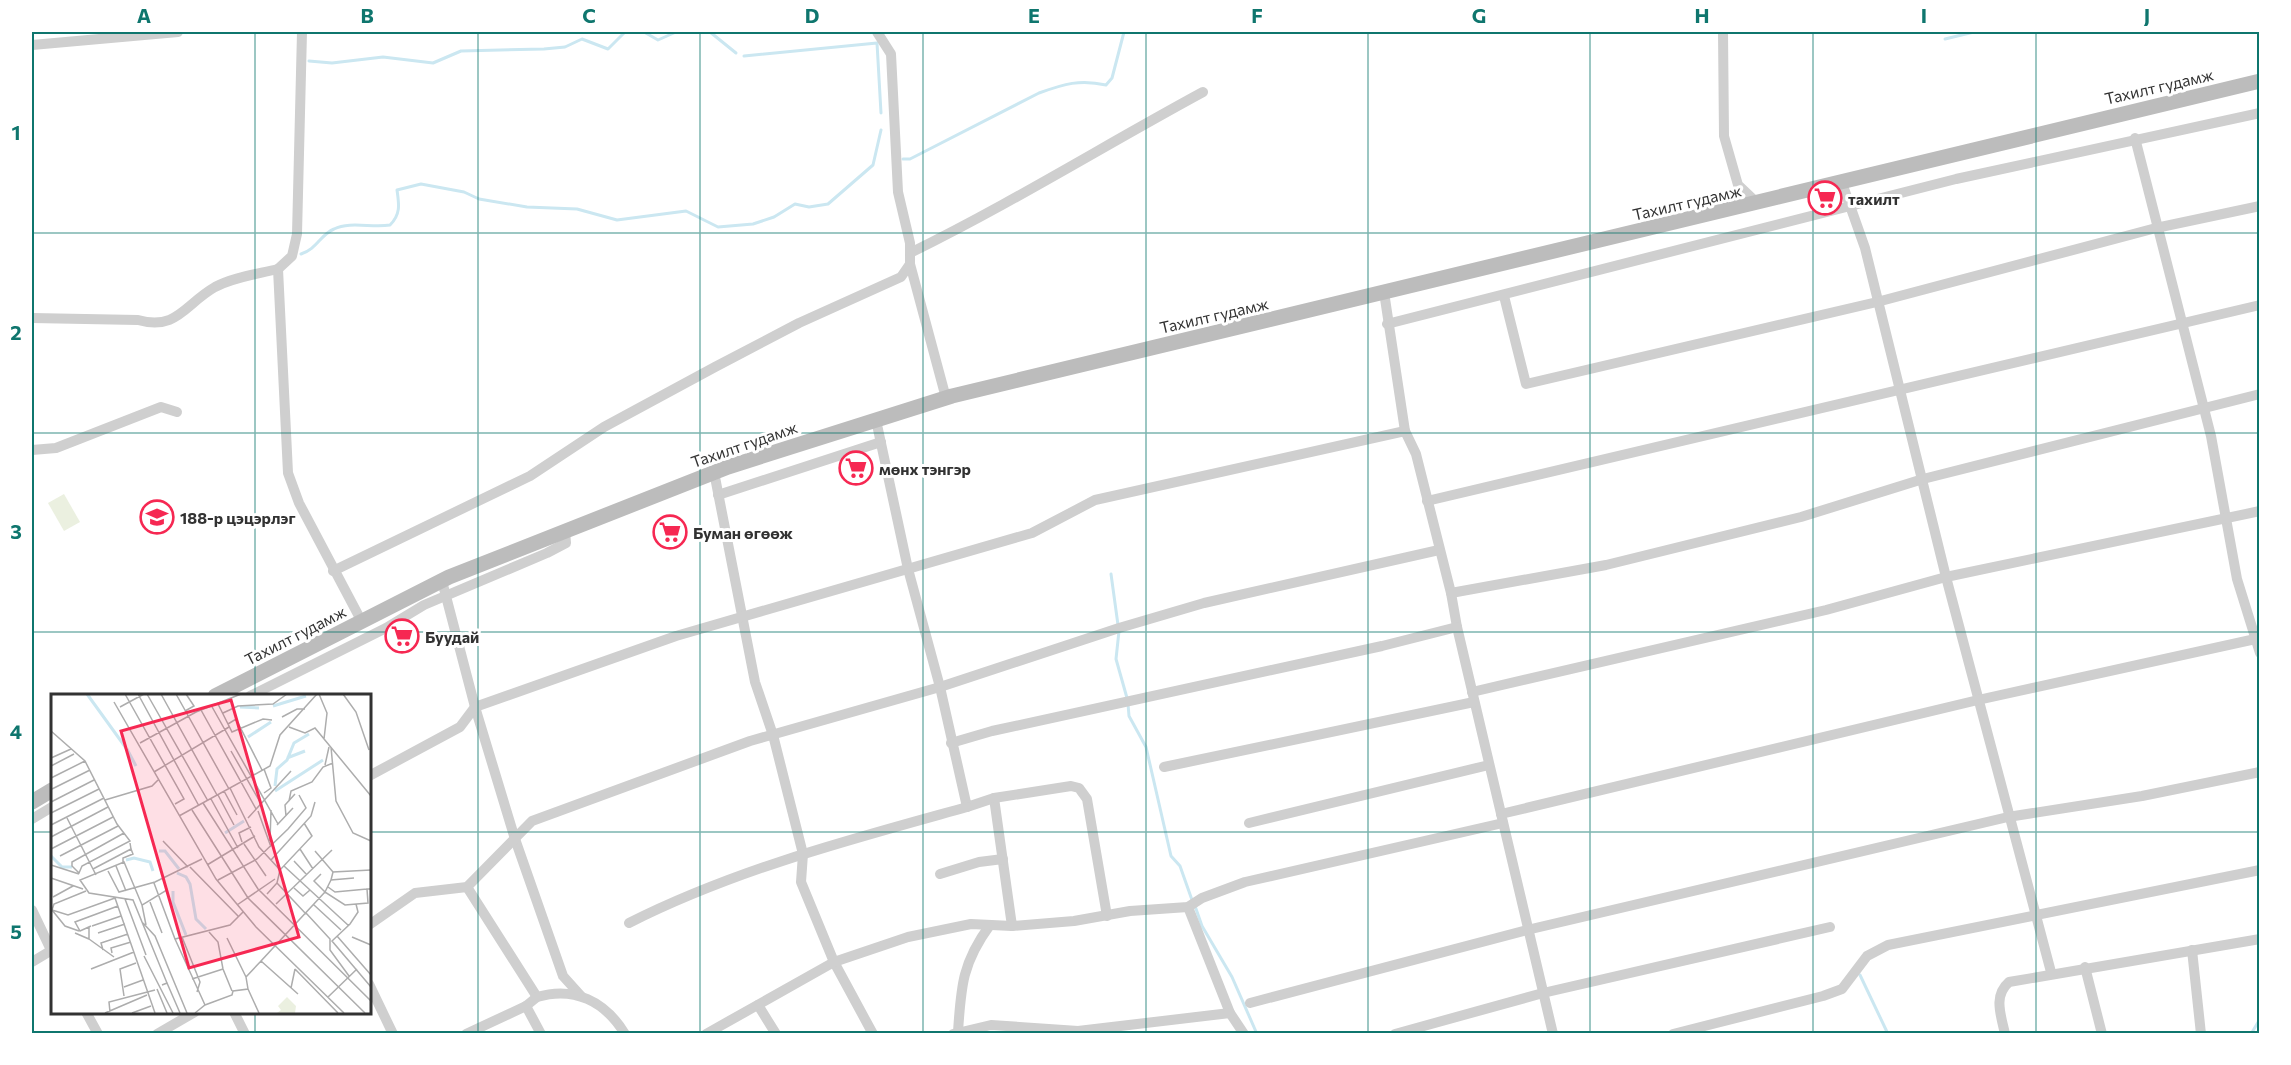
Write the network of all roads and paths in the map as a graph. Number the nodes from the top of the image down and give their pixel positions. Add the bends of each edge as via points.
1 (178, 32) edge
2 (302, 32) edge
3 (877, 32) edge
4 (1723, 32) edge
5 (32, 45) edge
6 (2259, 81) edge
7 (1203, 92) dead end
8 (2259, 112) edge
9 (2135, 138) junction
10 (1842, 183) junction
11 (1757, 204) junction
12 (1848, 206) junction
13 (2259, 206) edge
14 (2156, 228) junction
15 (910, 258) junction
16 (278, 269) junction
17 (1384, 292) junction
18 (1504, 296) junction
19 (1877, 302) junction
20 (2259, 305) edge
21 (32, 318) edge
22 (1387, 324) junction
23 (2181, 325) junction
24 (1899, 389) junction
25 (2259, 394) edge
26 (946, 398) junction
27 (2204, 409) junction
28 (177, 412) dead end
29 (876, 420) junction
30 (1405, 431) junction
31 (881, 442) junction
32 (32, 450) edge
33 (714, 472) junction
34 (1923, 479) junction
35 (718, 495) junction
36 (1427, 501) junction
37 (2259, 511) edge
38 (2226, 518) junction
39 (1439, 550) junction
40 (908, 569) junction
41 (333, 571) junction
42 (1946, 577) junction
43 (445, 588) junction
44 (1451, 593) junction
45 (743, 616) junction
46 (362, 622) junction
47 (1456, 627) junction
48 (2258, 638) edge
49 (2259, 653) edge
50 (940, 687) junction
51 (219, 694) edge
52 (254, 694) edge
53 (1473, 697) junction
54 (1978, 700) junction
55 (475, 707) junction
56 (773, 735) junction
57 (951, 743) junction
58 (1489, 765) junction
59 (1164, 767) dead end
60 (2259, 772) edge
61 (370, 776) edge
62 (51, 791) edge
63 (994, 798) junction
64 (32, 802) edge
65 (967, 807) junction
66 (51, 808) edge
67 (2008, 817) junction
68 (32, 819) edge
69 (1502, 819) junction
70 (1249, 823) dead end
71 (515, 838) junction
72 (802, 854) junction
73 (1003, 859) junction
74 (2259, 870) edge
75 (940, 874) dead end
76 (467, 887) junction
77 (1188, 907) junction
78 (32, 910) edge
79 (1107, 916) junction
80 (2036, 916) junction
81 (629, 923) dead end
82 (370, 924) edge
83 (990, 925) junction
84 (1012, 926) junction
85 (1830, 927) dead end
86 (1527, 930) junction
87 (2259, 939) edge
88 (51, 949) edge
89 (2192, 950) junction
90 (51, 952) edge
91 (32, 962) edge
92 (834, 962) junction
93 (2085, 967) junction
94 (2051, 972) junction
95 (370, 986) edge
96 (1543, 993) junction
97 (581, 996) junction
98 (537, 997) junction
99 (1250, 1003) dead end
100 (758, 1005) junction
101 (526, 1006) junction
102 (1230, 1013) junction
103 (87, 1014) edge
104 (192, 1014) edge
105 (235, 1014) edge
106 (955, 1033) edge
107 (98, 1034) edge
108 (157, 1034) edge
109 (245, 1034) edge
110 (393, 1034) edge
111 (466, 1034) edge
112 (542, 1034) edge
113 (625, 1034) edge
114 (706, 1034) edge
115 (776, 1034) edge
116 (873, 1034) edge
117 (1244, 1034) edge
118 (1395, 1034) edge
119 (1553, 1034) edge
120 (1673, 1034) edge
121 (2005, 1034) edge
122 (2102, 1034) edge
123 (2201, 1034) edge

1 - 5 street
2 - 16 street via 297,234 292,256
3 - 15 street via 891,54 898,192
4 - 11 street via 1724,136 1738,184
6 - 10 main road, Тахилт гудамж
7 - 15 street
8 - 9 street
9 - 12 street
9 - 14 street
10 - 11 main road, Тахилт гудамж
10 - 12 street
11 - 17 main road, Тахилт гудамж
12 - 18 street
12 - 19 street via 1865,248
13 - 14 street
14 - 19 street
14 - 23 street
15 - 26 street
15 - 41 street via 901,278 800,323 685,382 604,427 530,476
16 - 21 street via 214,288 164,324
16 - 41 street via 288,473 291,488
17 - 22 street
17 - 26 main road, Тахилт гудамж
18 - 19 street via 1526,384
18 - 22 street
19 - 24 street
20 - 23 street
22 - 30 street
23 - 24 street
23 - 27 street
24 - 34 street
24 - 36 street
25 - 27 street
26 - 29 main road, Тахилт гудамж
27 - 34 street
27 - 38 street
28 - 32 street via 161,407 56,448
29 - 31 street
29 - 33 main road, Тахилт гудамж
30 - 36 street via 1416,454
30 - 40 street via 1095,500 1032,533
31 - 35 street
31 - 40 street
33 - 35 street
33 - 43 main road, Тахилт гудамж via 565,531
34 - 42 street
34 - 44 street via 1801,517 1605,565
35 - 45 street
36 - 39 street
37 - 38 street
38 - 42 street
38 - 48 street via 2237,579
39 - 44 street
39 - 50 street via 1204,603
40 - 45 street
40 - 50 street
41 - 46 street
42 - 53 street
42 - 54 street
43 - 46 main road, Тахилт гудамж
43 - 52 street
43 - 55 street
44 - 47 street
45 - 55 street
45 - 56 street via 755,682
46 - 51 main road, Тахилт гудамж
47 - 53 street
47 - 57 street
48 - 49 street
48 - 54 street
50 - 56 street
50 - 57 street
53 - 58 street
53 - 59 street
54 - 67 street
54 - 69 street
55 - 61 street via 460,727
55 - 71 street
56 - 71 street via 532,822
56 - 72 street
57 - 65 street
58 - 69 street
58 - 70 street
60 - 67 street
62 - 64 main road
63 - 65 street
63 - 73 street
63 - 79 street via 1079,788 1087,799
65 - 72 street
66 - 68 street
67 - 80 street
67 - 86 street
69 - 77 street via 1245,882
69 - 86 street
71 - 76 street
71 - 97 street via 563,975
72 - 81 street via 744,873
72 - 92 street via 801,882
73 - 75 street
73 - 84 street
74 - 80 street
76 - 82 street via 415,893
76 - 98 street
77 - 79 street
77 - 102 street
78 - 88 street
79 - 84 street
80 - 94 street
80 - 120 street via 1888,945 1867,956 1842,989
83 - 84 street
83 - 92 street via 971,924 908,937
83 - 106 street via 967,963
85 - 96 street
86 - 96 street
86 - 99 street
87 - 89 street
89 - 93 street
89 - 123 street
90 - 91 street
92 - 100 street
92 - 116 street
93 - 94 street
93 - 122 street
94 - 121 street via 2017,979 2003,987 1999,1006
95 - 110 street
96 - 118 street
96 - 119 street
97 - 98 street via 555,992
97 - 113 street via 615,1017
98 - 101 street
100 - 114 street
100 - 115 street
101 - 111 street
101 - 112 street
102 - 106 street via 1078,1031 991,1025
102 - 117 street
103 - 107 street
104 - 108 street
105 - 109 street

